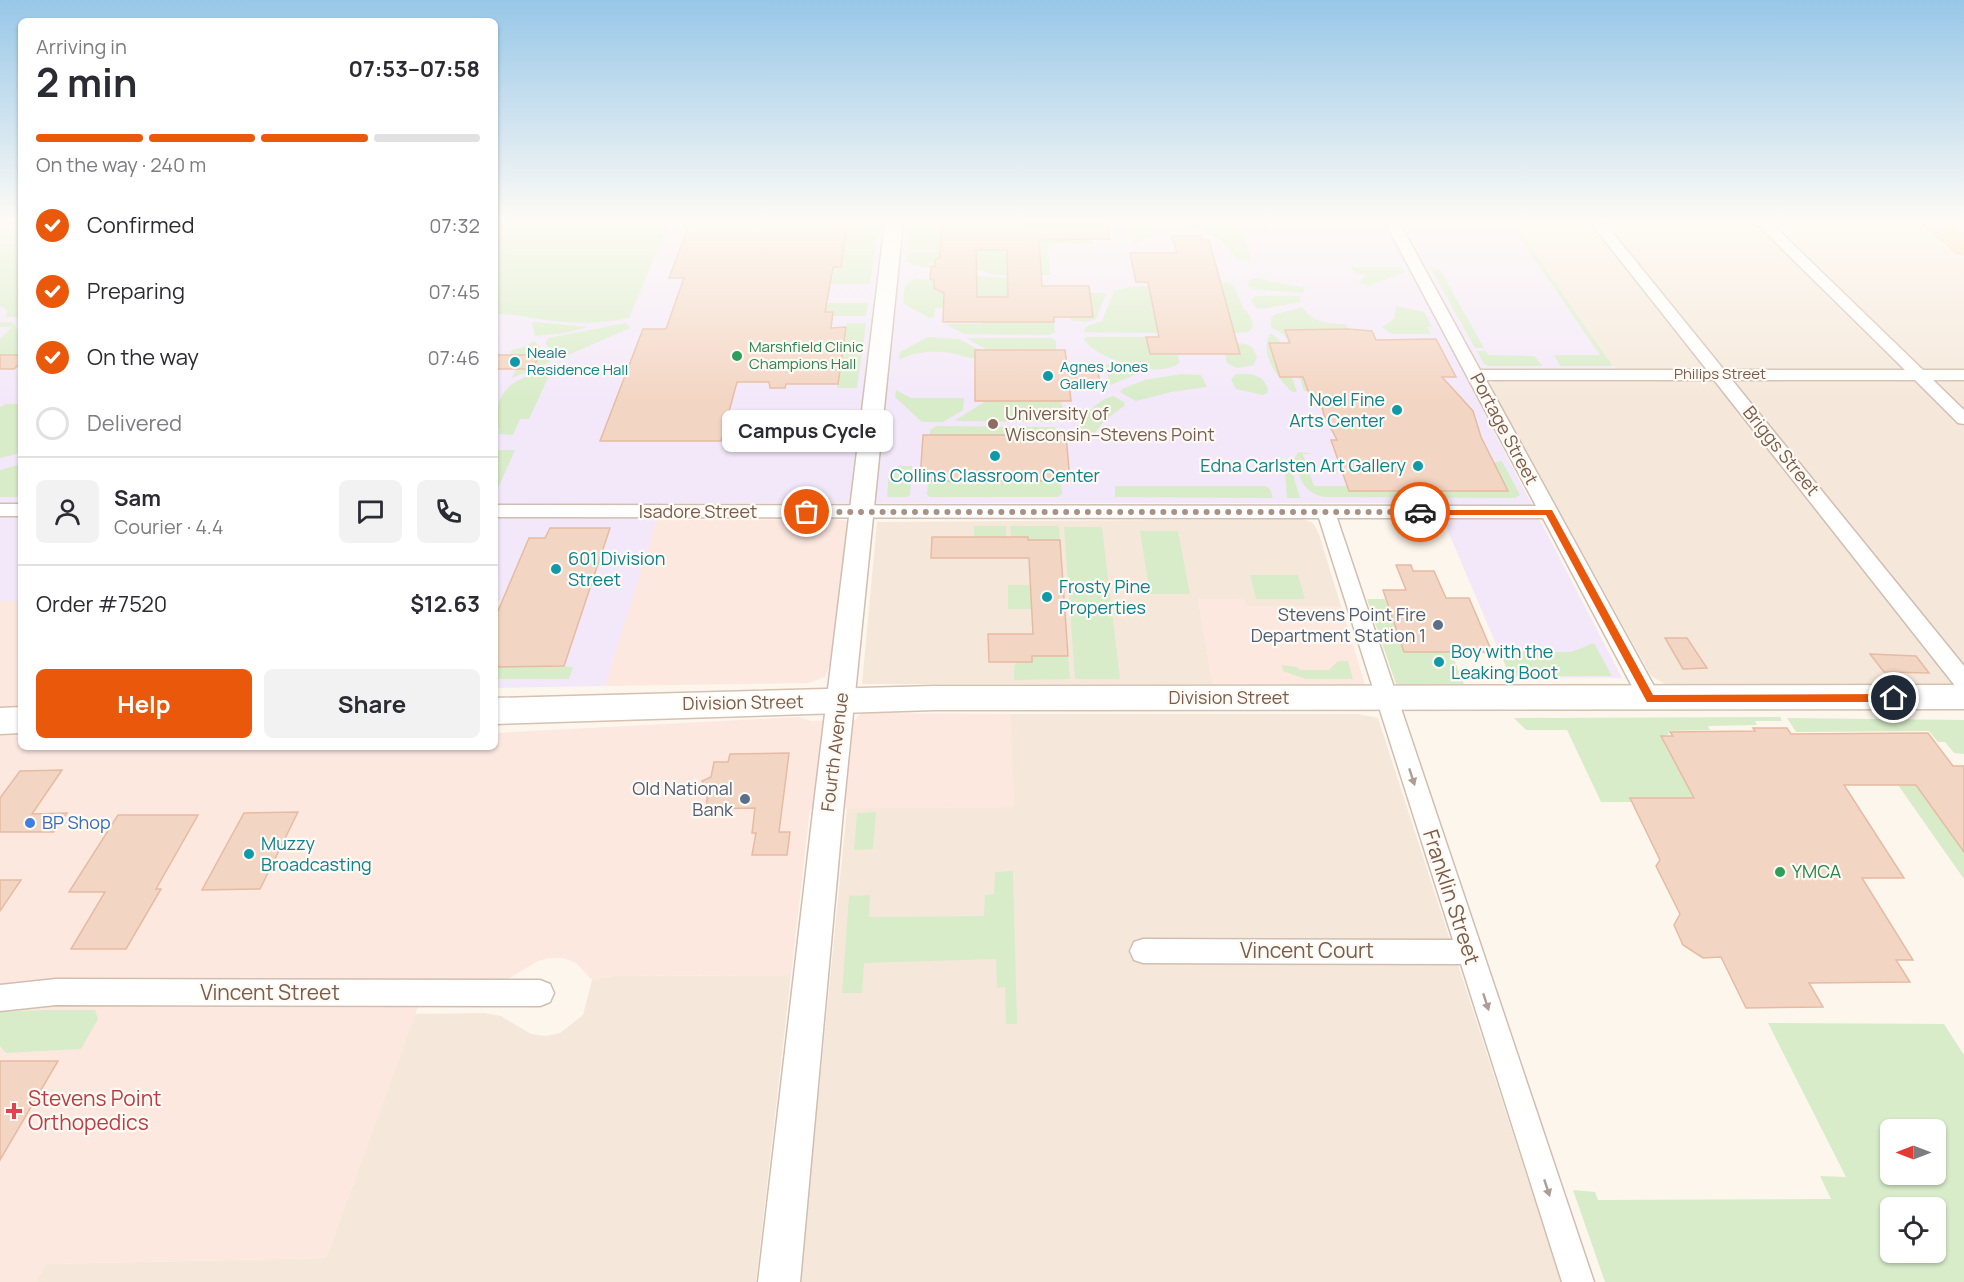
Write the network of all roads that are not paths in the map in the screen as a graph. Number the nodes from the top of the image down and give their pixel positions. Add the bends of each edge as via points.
1 (888, 282) edge
2 (1424, 282) edge
3 (1645, 282) edge
4 (1823, 282) edge
5 (1719, 374) junction
6 (1918, 374) junction
7 (1475, 375) junction
8 (1964, 375) edge
9 (1964, 419) edge
10 (0, 510) edge
11 (18, 510) edge
12 (498, 511) edge
13 (863, 512) junction
14 (1326, 512) junction
15 (1549, 512) junction
16 (1964, 681) edge
17 (1964, 698) edge
18 (1386, 699) junction
19 (1650, 699) junction
20 (841, 700) junction
21 (498, 711) edge
22 (18, 720) edge
23 (0, 721) edge
24 (1143, 951) dead end
25 (1470, 952) junction
26 (540, 993) dead end
27 (0, 998) edge
28 (779, 1282) edge
29 (1578, 1282) edge

1 - 13 street, Fourth Avenue
2 - 7 street, Portage Street
3 - 5 street, Briggs Street
4 - 6 street
5 - 6 street, Philips Street
5 - 7 street, Philips Street
5 - 16 street, Briggs Street
6 - 8 street, Philips Street
6 - 9 street
7 - 15 street, Portage Street
10 - 11 street
12 - 13 street, Isadore Street
13 - 14 street, Isadore Street
13 - 20 street, Fourth Avenue
14 - 15 street, Isadore Street
14 - 18 street, Franklin Street
15 - 19 street, Portage Street
17 - 19 main road, Division Street
18 - 19 main road, Division Street
18 - 20 main road, Division Street
18 -> 25 street, Franklin Street
20 - 21 main road, Division Street
20 - 28 street, Fourth Avenue
22 - 23 main road
24 - 25 street, Vincent Court
25 -> 29 street, Franklin Street
26 - 27 street, Vincent Street via 56,992

